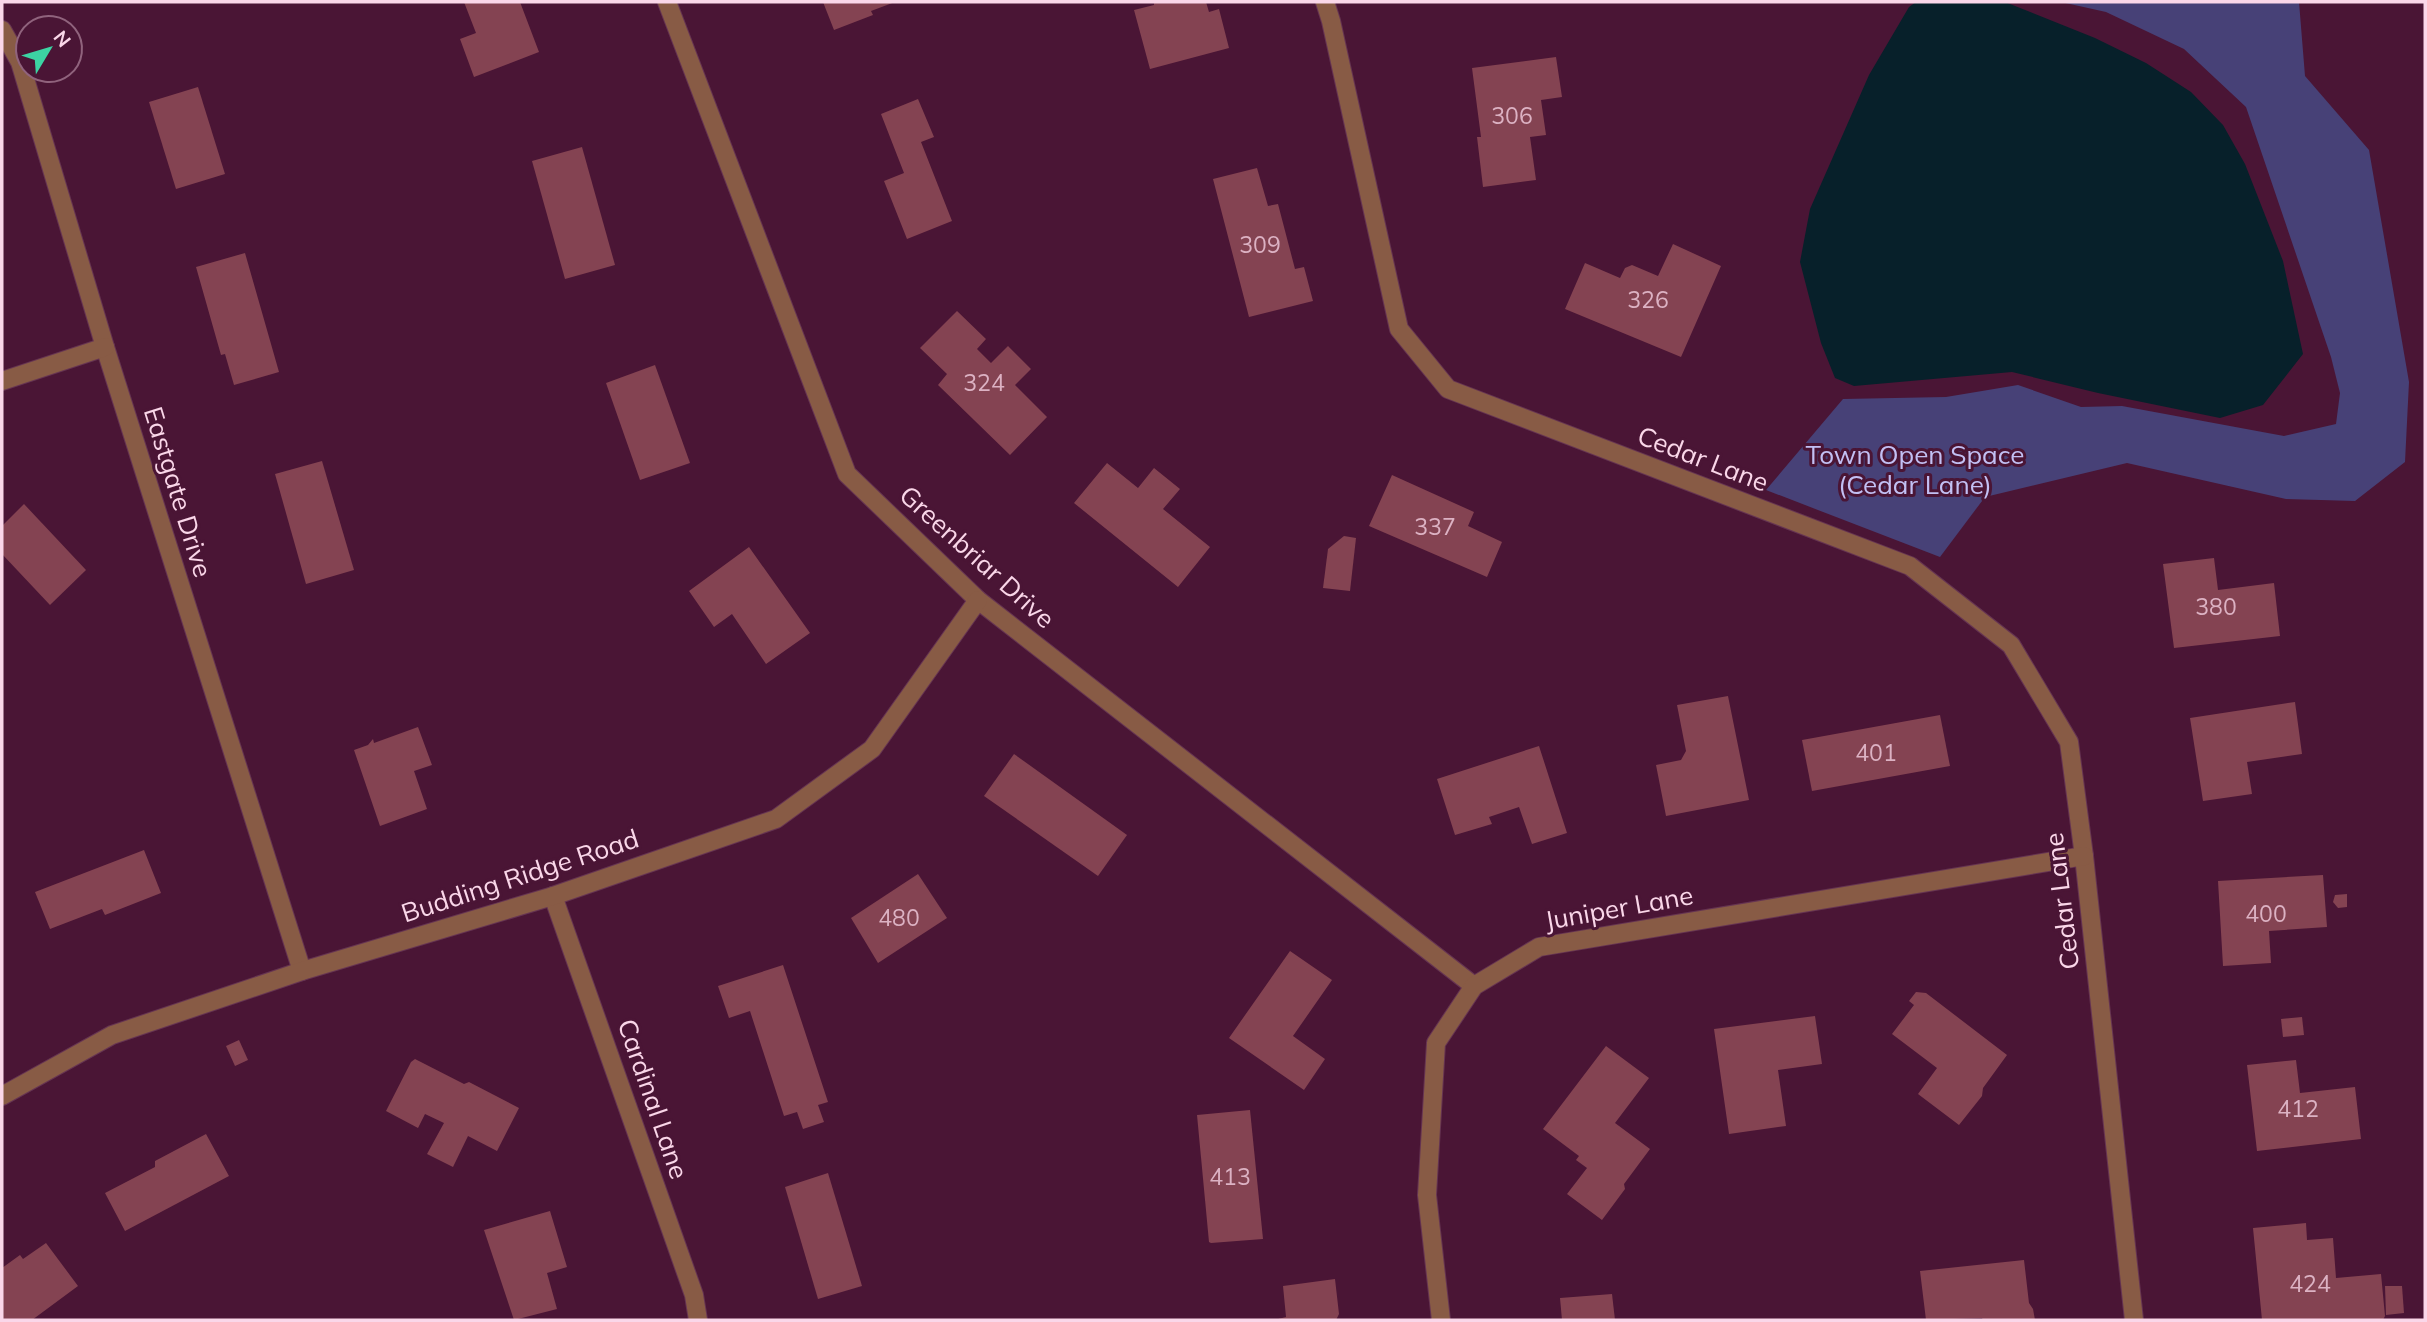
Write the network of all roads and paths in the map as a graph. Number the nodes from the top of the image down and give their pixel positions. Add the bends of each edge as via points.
1 (667, 2) edge
2 (1325, 2) edge
3 (2, 30) edge
4 (105, 347) junction
5 (2, 381) edge
6 (978, 600) junction
7 (2084, 856) junction
8 (553, 895) junction
9 (302, 971) junction
10 (1474, 986) junction
11 (2, 1096) edge
12 (698, 1320) edge
13 (1441, 1320) edge
14 (2134, 1320) edge

1 - 6 street, Greenbriar Drive via 847,474
2 - 7 street, Cedar Lane via 1399,329 1448,389 1910,566 2011,645 2069,742
3 - 4 street, Eastgate Drive via 19,62
4 - 5 street
4 - 9 street, Eastgate Drive
6 - 8 street, Budding Ridge Road via 872,749 776,819
6 - 10 street, Greenbriar Drive
7 - 10 street, Juniper Lane via 1539,947
7 - 14 street, Cedar Lane
8 - 9 street, Budding Ridge Road
8 - 12 street, Cardinal Lane via 694,1294
9 - 11 street, Budding Ridge Road via 112,1035
10 - 13 street, Juniper Lane via 1436,1043 1427,1195

